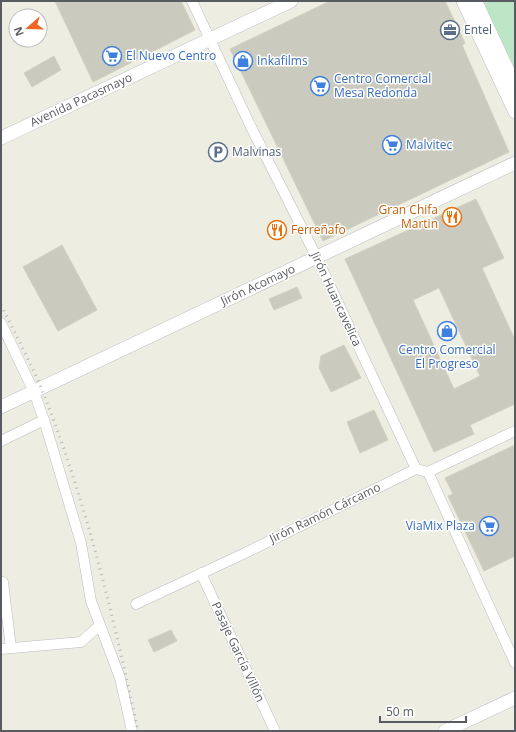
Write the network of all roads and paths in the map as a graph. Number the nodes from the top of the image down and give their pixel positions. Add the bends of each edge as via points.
1 (192, 1) edge
2 (291, 1) edge
3 (463, 1) edge
4 (474, 1) edge
5 (210, 40) junction
6 (515, 87) edge
7 (515, 112) edge
8 (1, 138) edge
9 (515, 163) edge
10 (317, 258) junction
11 (1, 323) edge
12 (34, 392) junction
13 (1, 408) edge
14 (44, 420) junction
15 (515, 431) edge
16 (1, 441) edge
17 (416, 469) junction
18 (428, 472) junction
19 (201, 574) junction
20 (3, 582) dead end
21 (136, 604) dead end
22 (99, 626) junction
23 (6, 648) edge
24 (515, 663) edge
25 (515, 698) edge
26 (132, 731) edge
27 (274, 731) edge
28 (445, 731) edge

1 - 5 street, Jirón Huancavelica
2 - 5 street, Avenida Pacasmayo
3 - 7 street
4 - 6 main road
5 - 8 street, Avenida Pacasmayo
5 - 10 street, Jirón Huancavelica
9 - 10 street, Jirón Acomayo
10 - 12 street, Jirón Acomayo
10 - 17 street, Jirón Huancavelica
11 - 12 street
12 - 13 street, Jirón Acomayo
12 - 14 street
14 - 16 street
14 - 22 street via 81,543 91,601
15 - 18 street
17 - 18 street
17 - 19 street, Jirón Ramón Cárcamo
18 - 24 street
19 - 21 street, Jirón Ramón Cárcamo
19 - 27 street, Pasaje García Villón
20 - 23 street
22 - 23 street via 81,642
22 - 26 street via 120,678
25 - 28 street

